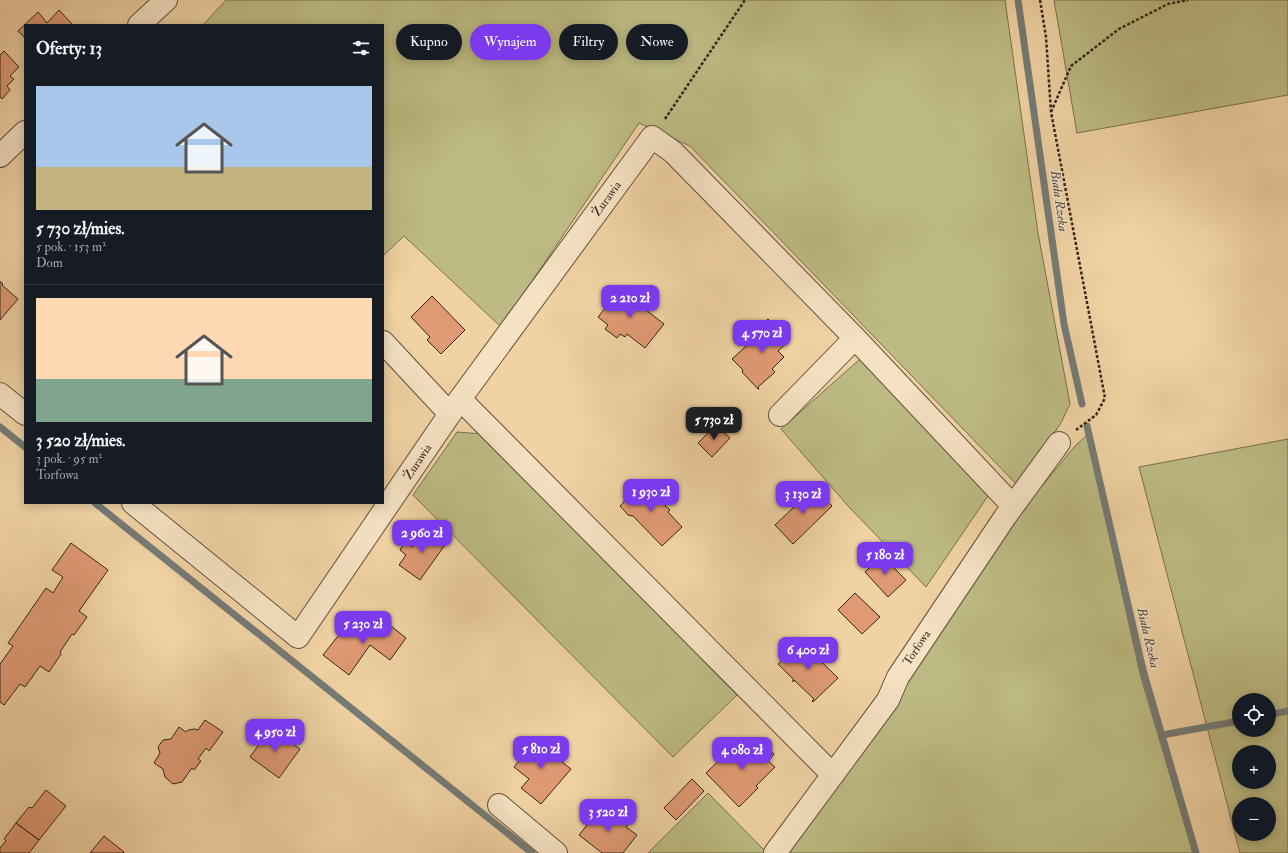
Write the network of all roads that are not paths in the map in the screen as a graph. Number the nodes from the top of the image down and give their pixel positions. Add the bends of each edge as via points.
1 (166, 0) edge
2 (140, 24) edge
3 (24, 133) edge
4 (0, 156) edge
5 (855, 338) junction
6 (384, 343) edge
7 (0, 394) edge
8 (455, 407) junction
9 (24, 413) edge
10 (780, 415) dead end
11 (1059, 443) road end
12 (134, 504) edge
13 (1013, 506) junction
14 (832, 775) junction
15 (499, 805) dead end
16 (556, 853) edge
17 (775, 853) edge

1 - 2 street
3 - 4 street
5 - 8 street, Żurawia via 673,152 652,138
5 - 10 street
5 - 13 street
6 - 8 street
7 - 9 street
8 - 12 street, Żurawia via 298,637
8 - 14 street
11 - 13 street, Torfowa
13 - 14 street, Torfowa via 898,677 888,700
14 - 17 street, Torfowa
15 - 16 street

